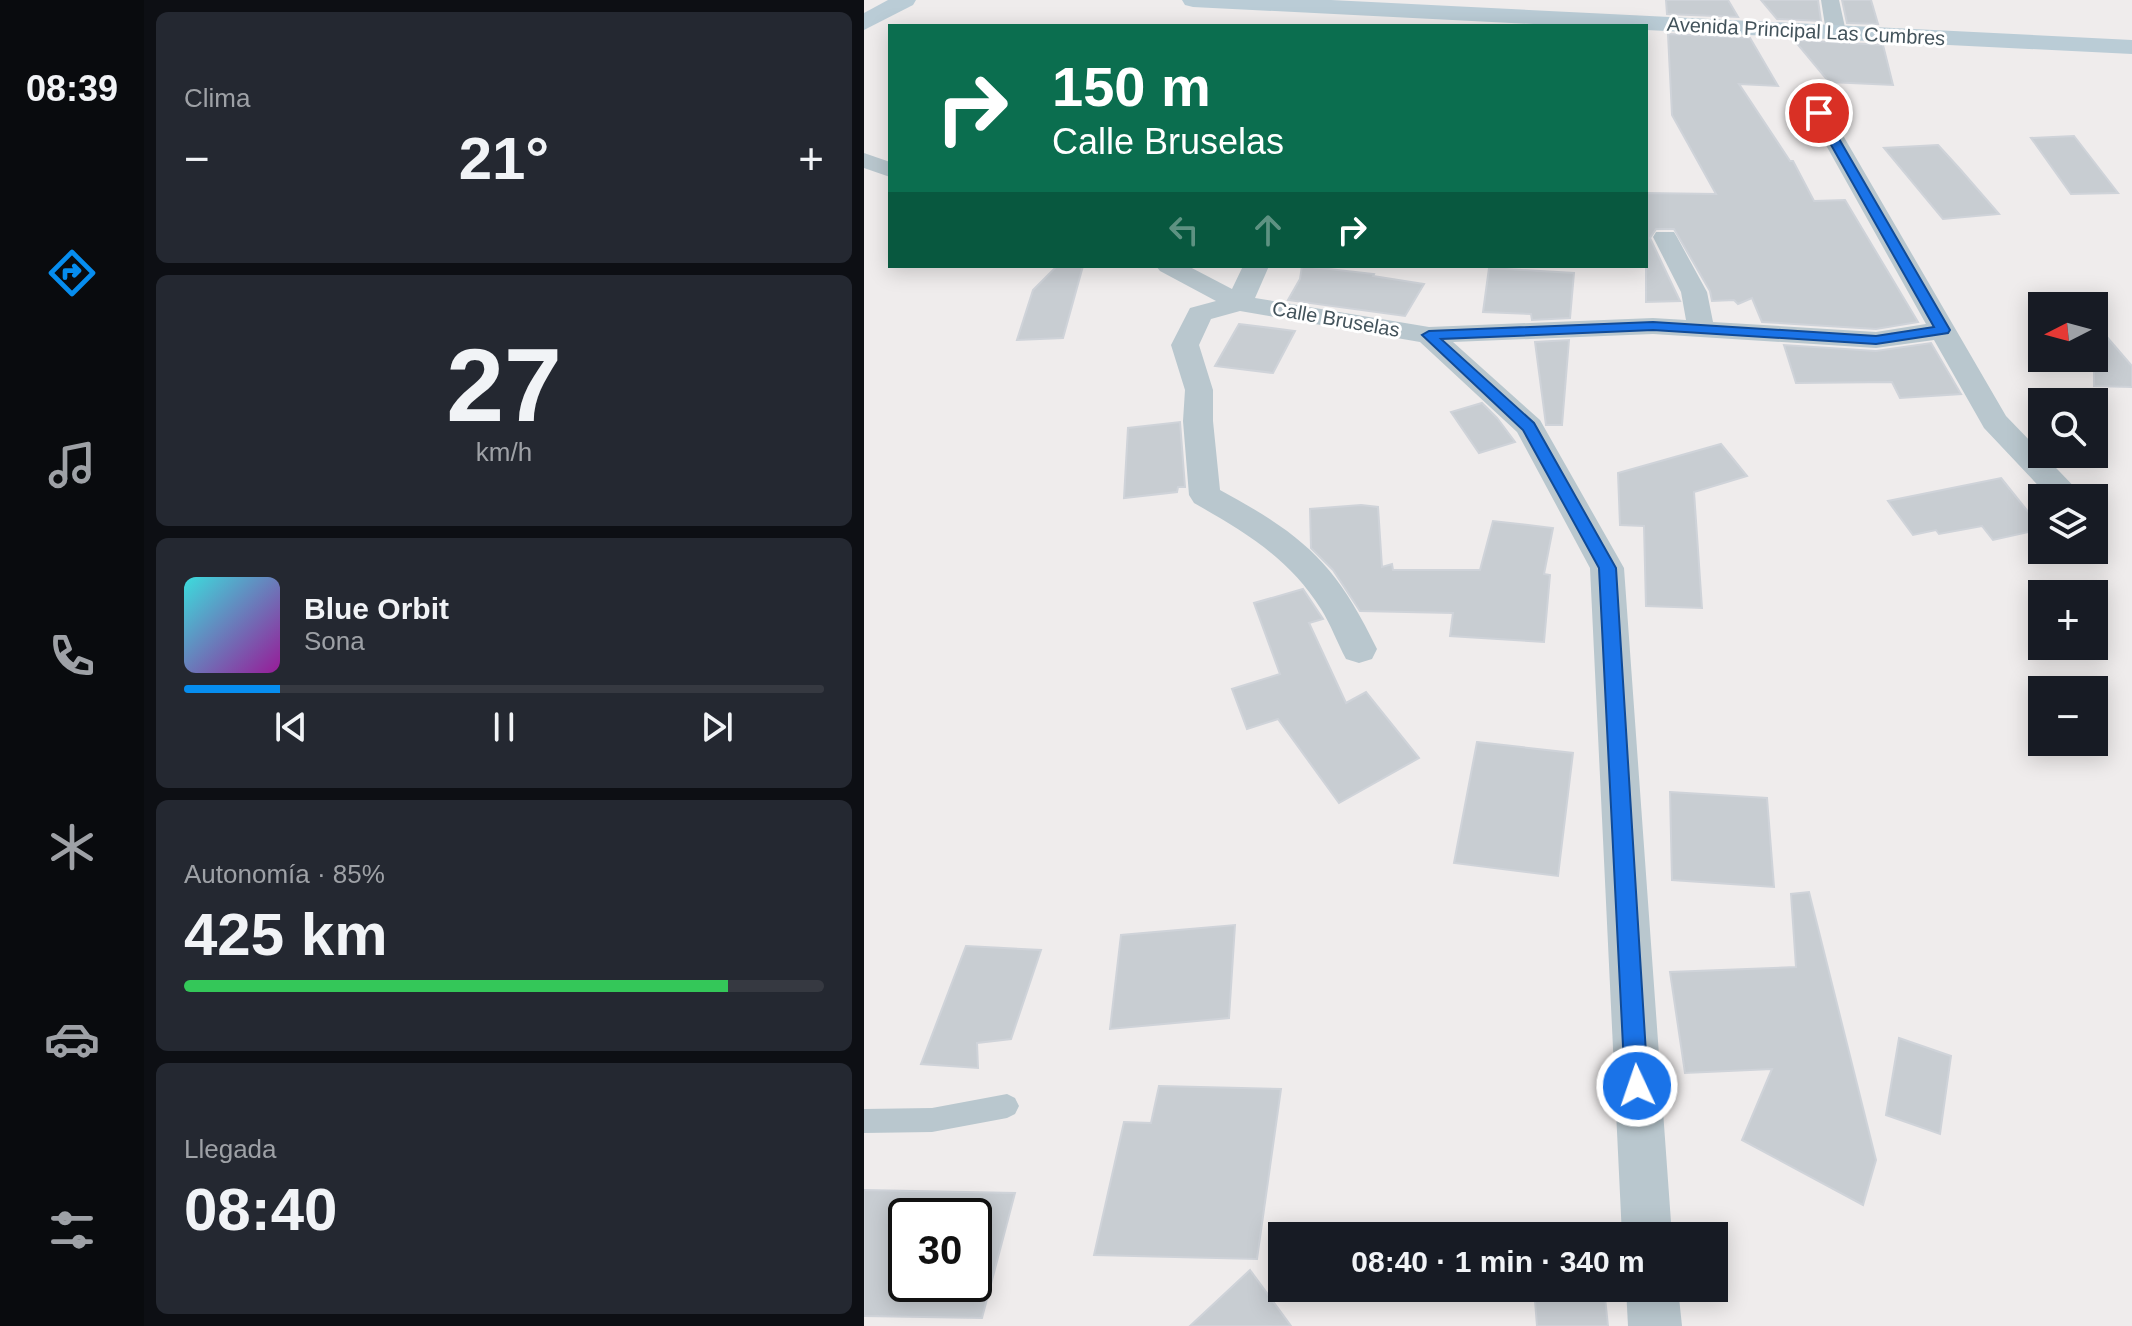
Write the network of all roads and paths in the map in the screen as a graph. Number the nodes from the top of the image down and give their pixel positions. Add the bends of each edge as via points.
1 (905, 0) edge
2 (1193, 0) edge
3 (1830, 0) edge
4 (864, 23) edge
5 (1836, 32) junction
6 (2132, 47) edge
7 (1819, 113) dead end
8 (864, 160) edge
9 (888, 169) edge
10 (1665, 237) dead end
11 (1173, 268) edge
12 (1255, 268) edge
13 (1239, 303) junction
14 (1701, 329) junction
15 (1943, 330) junction
16 (1429, 335) junction
17 (2055, 484) edge
18 (1359, 649) dead end
19 (1007, 1106) dead end
20 (864, 1121) edge
21 (1646, 1222) edge
22 (1653, 1302) edge
23 (1655, 1326) edge

1 - 4 street
2 - 5 street, Avenida Principal Las Cumbres
3 - 5 street
5 - 6 street, Avenida Principal Las Cumbres
7 - 15 street
8 - 9 street
10 - 14 street via 1694,292
11 - 13 street, Calle Bruselas
12 - 13 street
13 - 16 street, Calle Bruselas
13 - 18 street via 1200,314 1185,345 1199,390 1205,495 1266,529 1297,556 1343,611
14 - 15 street, Calle Bruselas via 1876,340
14 - 16 street, Calle Bruselas via 1653,326
15 - 17 street via 1994,421
16 - 21 street via 1529,427 1607,568
19 - 20 lane via 932,1120
22 - 23 street

